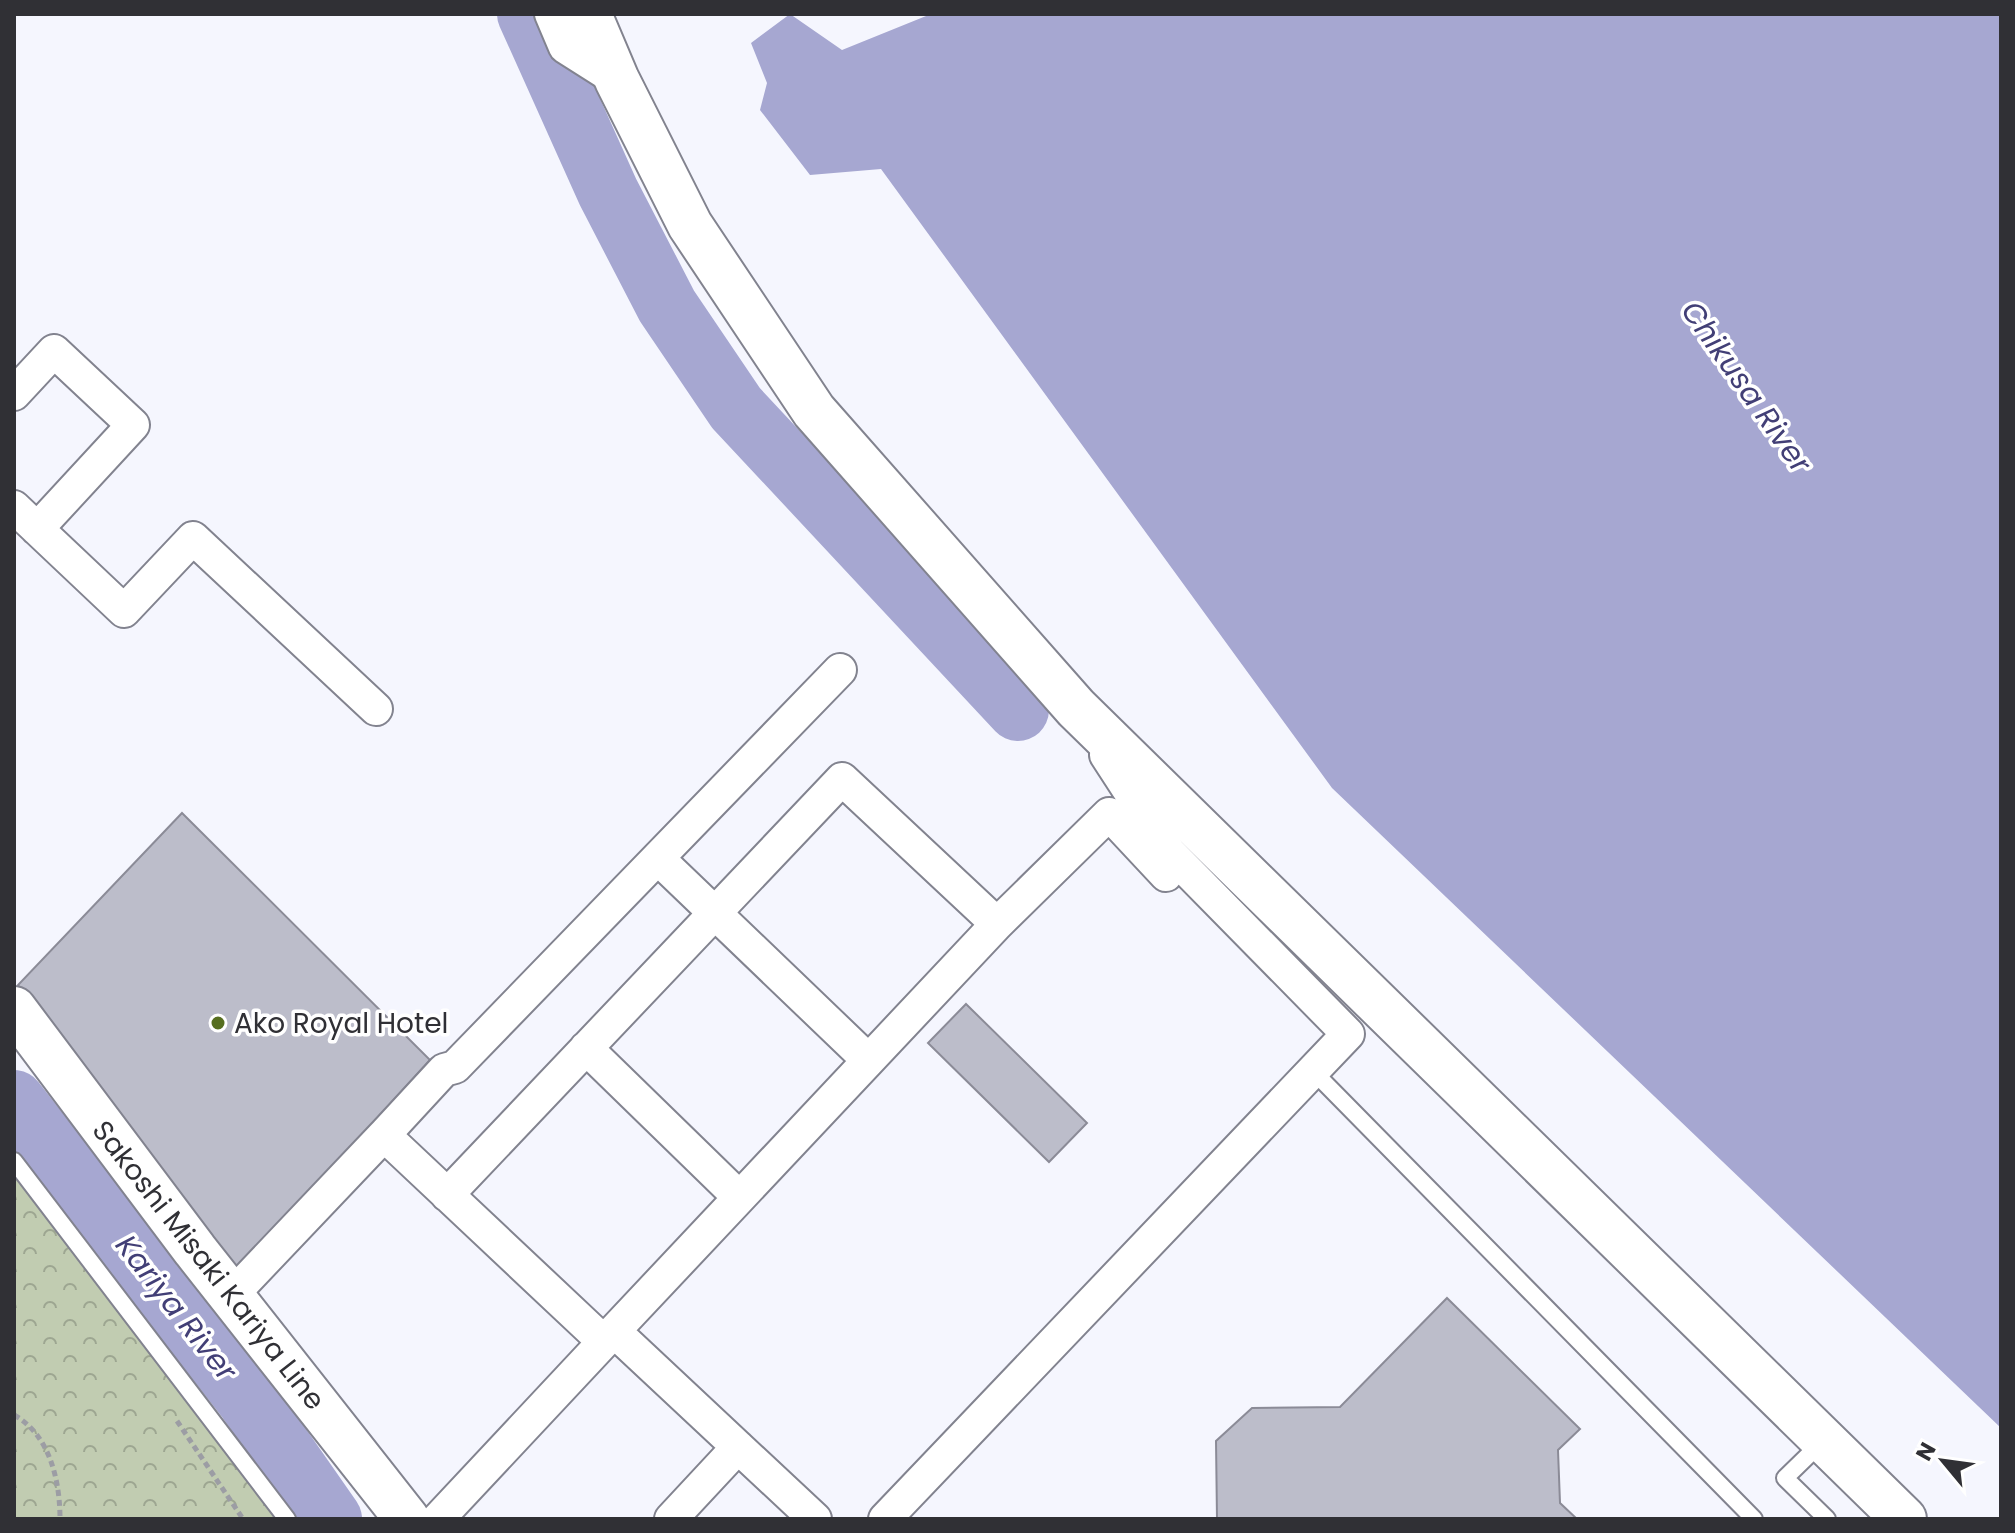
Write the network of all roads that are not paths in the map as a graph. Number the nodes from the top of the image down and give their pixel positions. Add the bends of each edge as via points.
1 (551, 14) edge
2 (589, 14) edge
3 (617, 80) junction
4 (14, 394) edge
5 (26, 518) edge
6 (840, 670) dead end
7 (1076, 708) junction
8 (376, 709) dead end
9 (670, 870) dead end
10 (715, 913) junction
11 (997, 924) junction
12 (1250, 933) junction
13 (14, 1009) edge
14 (586, 1048) junction
15 (867, 1059) junction
16 (1313, 1071) junction
17 (384, 1135) junction
18 (14, 1161) edge
19 (447, 1195) junction
20 (739, 1197) junction
21 (231, 1296) junction
22 (609, 1337) junction
23 (1823, 1441) junction
24 (738, 1447) junction
25 (287, 1519) edge
26 (407, 1519) edge
27 (438, 1519) edge
28 (671, 1519) edge
29 (815, 1519) edge
30 (885, 1519) edge
31 (1754, 1519) edge
32 (1827, 1519) edge
33 (1904, 1519) edge

1 - 3 street via 565,47
2 - 3 street
3 - 7 street via 690,225 814,411
4 - 5 street via 54,351 133,425
5 - 8 street via 124,611 193,538
6 - 17 street
7 - 12 street via 1169,852
7 - 23 street
9 - 10 street
10 - 11 street via 842,779
10 - 14 street
10 - 15 street
11 - 12 street via 1109,814 1228,936
11 - 15 street
12 - 16 street via 1348,1034
13 - 21 street, Sakoshi Misaki Kariya Line
14 - 19 street
14 - 20 street
15 - 20 street
16 - 30 street
16 - 31 lane
17 - 19 street
17 - 21 street
18 - 25 lane
19 - 22 street
20 - 22 street
21 - 26 street, Sakoshi Misaki Kariya Line
22 - 24 street
22 - 27 street
23 - 32 lane via 1785,1478
23 - 33 street
24 - 28 street
24 - 29 street

